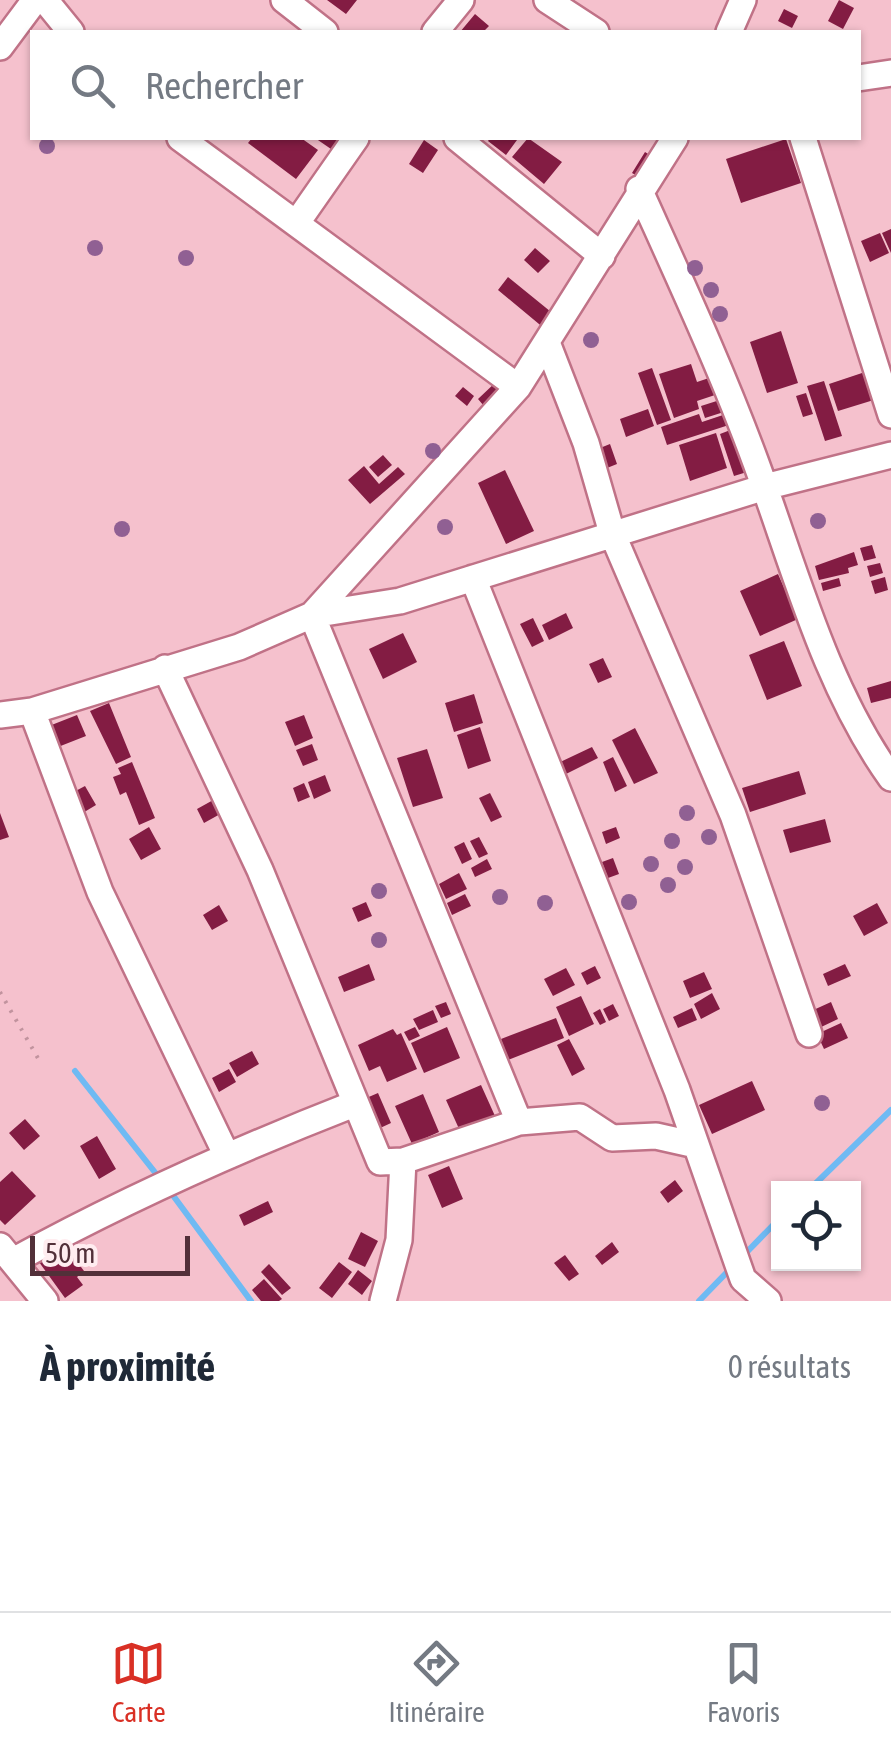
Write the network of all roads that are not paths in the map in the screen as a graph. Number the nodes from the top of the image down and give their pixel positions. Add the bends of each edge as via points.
1 (36, 0) edge
2 (45, 0) edge
3 (284, 0) edge
4 (461, 0) edge
5 (547, 0) edge
6 (742, 0) edge
7 (68, 30) edge
8 (323, 30) edge
9 (437, 30) edge
10 (593, 30) edge
11 (730, 30) edge
12 (0, 47) edge
13 (891, 73) edge
14 (861, 78) edge
15 (183, 140) edge
16 (355, 140) edge
17 (459, 140) edge
18 (674, 140) edge
19 (805, 140) edge
20 (639, 189) junction
21 (298, 221) junction
22 (602, 256) junction
23 (548, 344) junction
24 (518, 387) junction
25 (891, 415) edge
26 (891, 455) edge
27 (765, 487) junction
28 (612, 534) junction
29 (473, 578) junction
30 (312, 615) junction
31 (165, 668) junction
32 (32, 711) junction
33 (0, 715) edge
34 (891, 778) edge
35 (809, 1034) dead end
36 (354, 1104) junction
37 (519, 1122) junction
38 (696, 1145) junction
39 (226, 1154) junction
40 (403, 1160) junction
41 (7, 1254) edge
42 (45, 1301) edge
43 (383, 1301) edge
44 (768, 1301) edge

1 - 12 street
2 - 7 street
3 - 8 street
4 - 9 street
5 - 10 street
6 - 11 street
13 - 14 street
15 - 21 street
16 - 21 street
17 - 22 street
18 - 20 street
19 - 25 street
20 - 22 street
20 - 27 street
21 - 24 street
22 - 23 street
23 - 24 street
23 - 28 street
24 - 30 street
26 - 27 street
27 - 28 street
27 - 34 street via 836,682
28 - 29 street
28 - 35 street via 733,815
29 - 30 street via 400,601
29 - 38 street
30 - 31 street via 240,648
30 - 37 street
31 - 32 street
31 - 36 street via 260,870
32 - 33 street
32 - 39 street via 100,892
36 - 39 street
36 - 40 street via 380,1162
37 - 38 street via 580,1117 612,1138 656,1136
37 - 40 street
38 - 44 street via 743,1279
39 - 41 street
40 - 43 street via 400,1240
41 - 42 street

